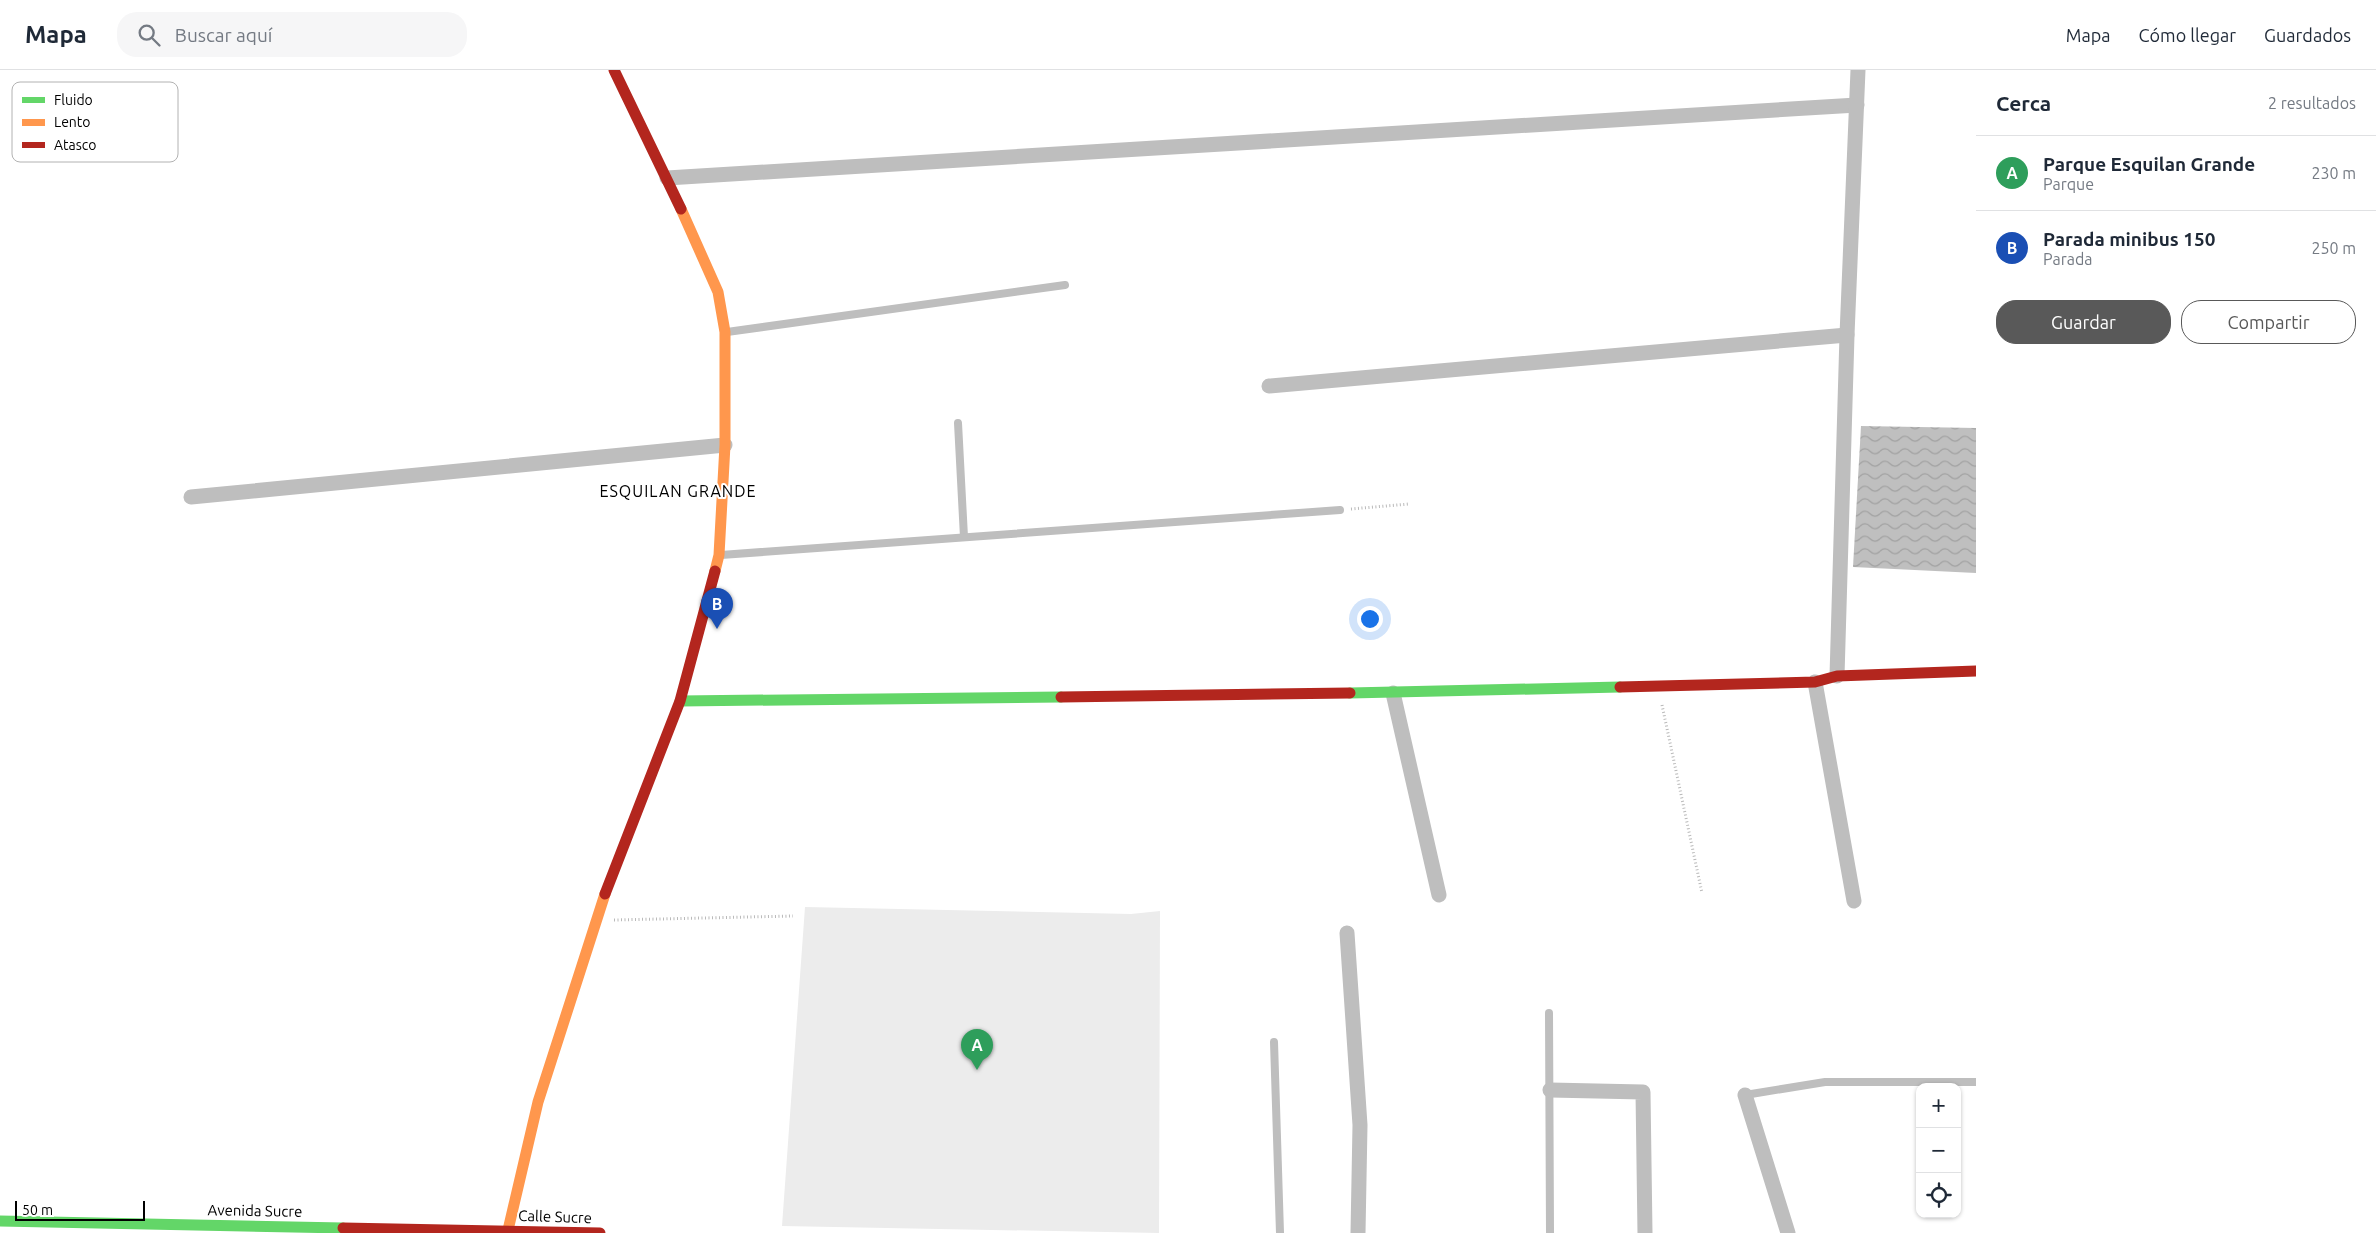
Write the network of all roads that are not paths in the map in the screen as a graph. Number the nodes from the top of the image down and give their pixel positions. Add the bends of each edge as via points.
1 (614, 70) edge
2 (1858, 70) edge
3 (1857, 105) junction
4 (667, 178) junction
5 (1064, 285) dead end
6 (725, 332) junction
7 (1847, 335) junction
8 (1269, 386) dead end
9 (958, 423) dead end
10 (725, 445) junction
11 (191, 497) dead end
12 (1340, 510) road end
13 (964, 538) junction
14 (719, 555) junction
15 (1976, 671) edge
16 (1837, 676) junction
17 (1815, 682) junction
18 (1393, 693) junction
19 (680, 701) junction
20 (1439, 895) dead end
21 (1854, 901) dead end
22 (1347, 933) dead end
23 (1549, 1013) dead end
24 (1274, 1042) dead end
25 (1976, 1082) edge
26 (1550, 1090) junction
27 (1744, 1095) joint
28 (0, 1221) edge
29 (508, 1232) edge
30 (600, 1233) edge
31 (1280, 1233) edge
32 (1358, 1233) edge
33 (1550, 1233) edge
34 (1645, 1233) edge
35 (1788, 1233) edge

1 - 4 street
2 - 3 street
3 - 4 street
3 - 7 street
4 - 6 street via 718,292
5 - 6 lane
6 - 10 street
7 - 8 street
7 - 16 street
9 - 13 lane
10 - 11 street
10 - 14 street
12 - 13 lane
13 - 14 lane
14 - 19 street
15 - 16 street
16 - 17 street
17 - 18 street
17 - 21 street
18 - 19 street
18 - 20 street
19 - 29 street via 596,921 538,1102
22 - 32 street via 1360,1125
23 - 26 lane
24 - 31 lane
25 - 27 lane via 1825,1082
26 - 33 lane
26 - 34 street via 1643,1092
27 - 35 street
28 - 29 street, Avenida Sucre
29 - 30 street, Calle Sucre

